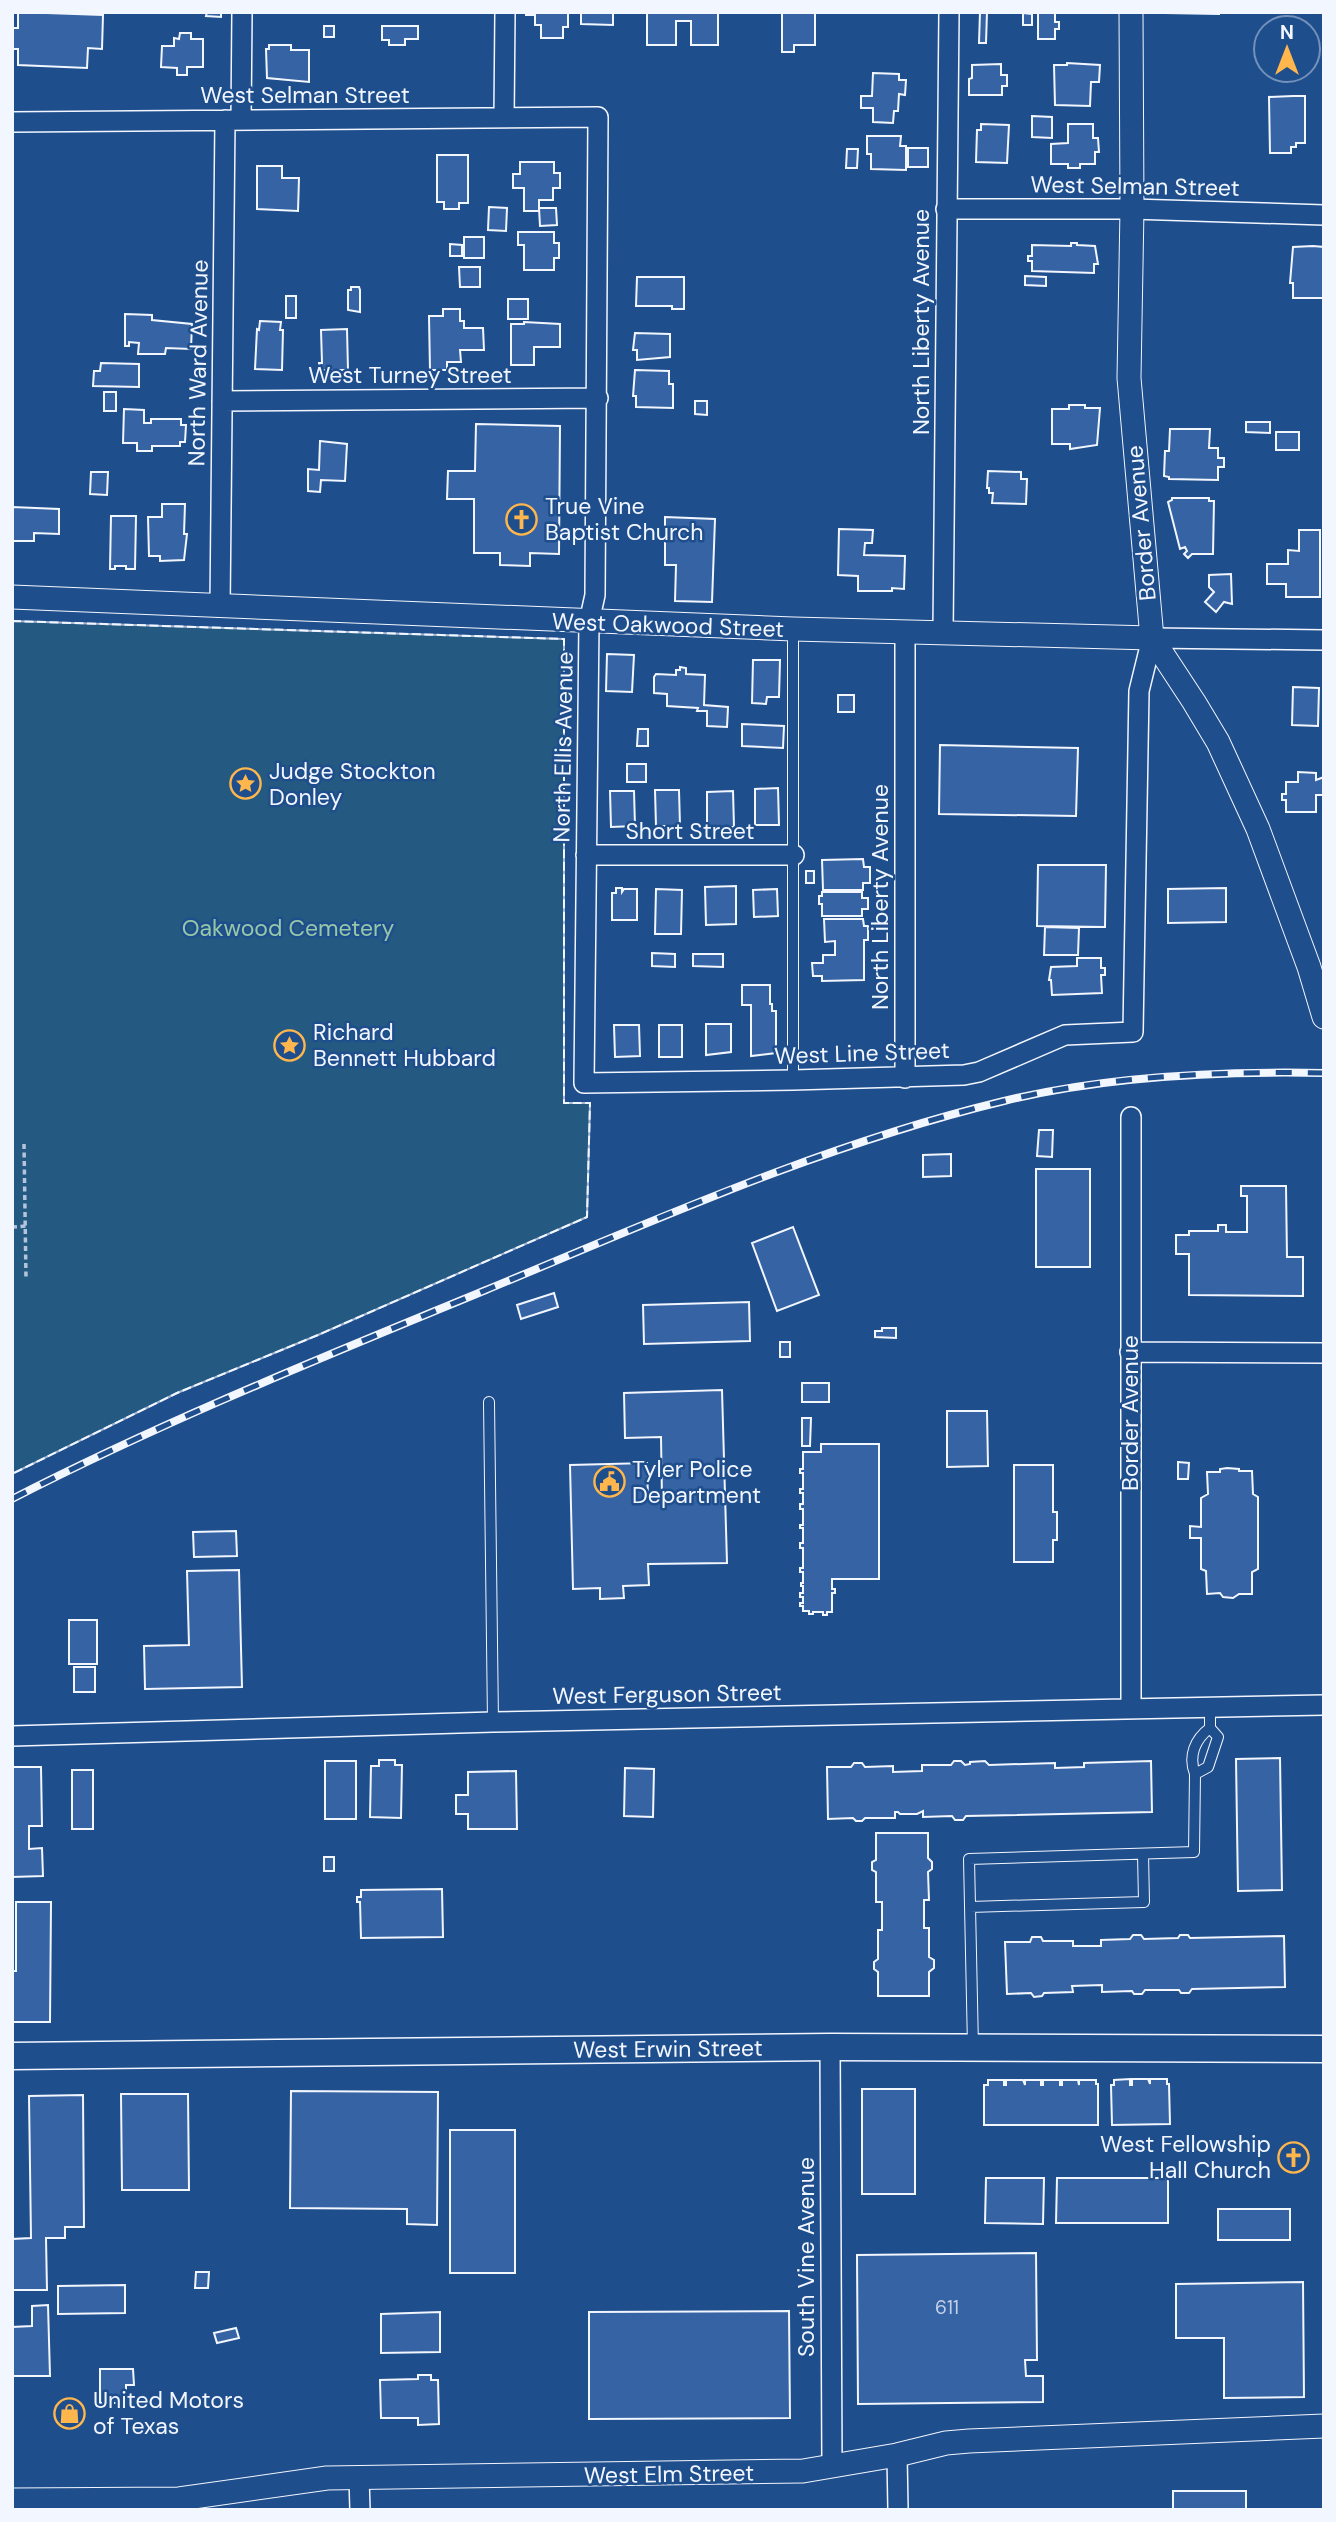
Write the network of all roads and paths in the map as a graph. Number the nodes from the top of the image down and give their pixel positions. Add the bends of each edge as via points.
1 (242, 12) edge
2 (505, 12) edge
3 (949, 12) edge
4 (1131, 12) edge
5 (598, 117) joint
6 (504, 118) junction
7 (233, 120) junction
8 (12, 122) edge
9 (946, 209) junction
10 (1132, 209) junction
11 (1324, 215) edge
12 (598, 398) junction
13 (222, 401) junction
14 (12, 597) edge
15 (220, 607) junction
16 (589, 622) junction
17 (793, 629) junction
18 (905, 633) junction
19 (943, 633) junction
20 (1152, 638) junction
21 (1324, 640) edge
22 (586, 855) junction
23 (794, 855) junction
24 (1324, 1017) edge
25 (1133, 1032) joint
26 (905, 1078) junction
27 (793, 1080) junction
28 (584, 1083) joint
29 (1131, 1117) dead end
30 (24, 1144) dead end
31 (26, 1226) junction
32 (12, 1227) edge
33 (26, 1278) dead end
34 (1130, 1352) junction
35 (1324, 1353) edge
36 (489, 1402) dead end
37 (1324, 1705) edge
38 (1210, 1707) junction
39 (1131, 1708) junction
40 (493, 1722) junction
41 (1210, 1728) junction
42 (12, 1736) edge
43 (1195, 1774) junction
44 (1143, 1854) junction
45 (970, 1907) junction
46 (830, 2047) junction
47 (973, 2048) junction
48 (1324, 2049) edge
49 (12, 2056) edge
50 (1324, 2426) edge
51 (897, 2455) junction
52 (832, 2467) junction
53 (359, 2477) junction
54 (12, 2500) edge
55 (360, 2510) edge
56 (898, 2510) edge

1 - 7 street, North Ward Avenue
2 - 6 street
3 - 9 street, North Liberty Avenue
4 - 10 street, Border Avenue
5 - 6 street, West Selman Street
5 - 12 street, North Ellis Avenue
6 - 7 street, West Selman Street
7 - 8 street, West Selman Street
7 - 13 street, North Ward Avenue
9 - 10 street, West Selman Street
9 - 19 street, North Liberty Avenue
10 - 11 street, West Selman Street
10 - 20 street, Border Avenue via 1129,378
12 - 13 street, West Turney Street
12 - 16 street, North Ellis Avenue via 595,595
13 - 15 street, North Ward Avenue
14 - 15 street, West Oakwood Street
15 - 16 street, West Oakwood Street
16 - 17 street, West Oakwood Street
16 - 22 street, North Ellis Avenue
17 - 18 street, West Oakwood Street
17 - 23 lane
18 - 19 street, West Oakwood Street
18 - 26 street, North Liberty Avenue
19 - 20 street, West Oakwood Street
20 - 21 street, West Oakwood Street
20 - 24 street via 1218,742 1258,829
20 - 25 street, Border Avenue via 1139,691
22 - 23 street, Short Street
22 - 28 street, North Ellis Avenue
23 - 27 lane
25 - 26 street, West Line Street via 1065,1035 979,1072
26 - 27 street, West Line Street
27 - 28 street, West Line Street
29 - 34 street, Border Avenue
30 - 31 path
31 - 32 path
31 - 33 path
34 - 35 street
34 - 39 street, Border Avenue
36 - 40 lane
37 - 38 street, West Ferguson Street
38 - 39 street, West Ferguson Street
38 - 41 lane
39 - 40 street, West Ferguson Street
40 - 42 street, West Ferguson Street
41 - 43 lane via 1199,1736 1191,1762
41 - 43 lane via 1218,1737 1208,1767
43 - 44 lane via 1195,1852
44 - 45 lane via 969,1859
44 - 45 lane via 1144,1902
45 - 47 lane
46 - 47 main road, West Erwin Street
46 - 49 main road, West Erwin Street
46 - 52 street, South Vine Avenue
47 - 48 main road, West Erwin Street
50 - 51 street, West Elm Street via 969,2441
51 - 52 street, West Elm Street
51 - 56 street
52 - 53 street, West Elm Street via 764,2472
53 - 54 street, West Elm Street via 179,2499
53 - 55 street

